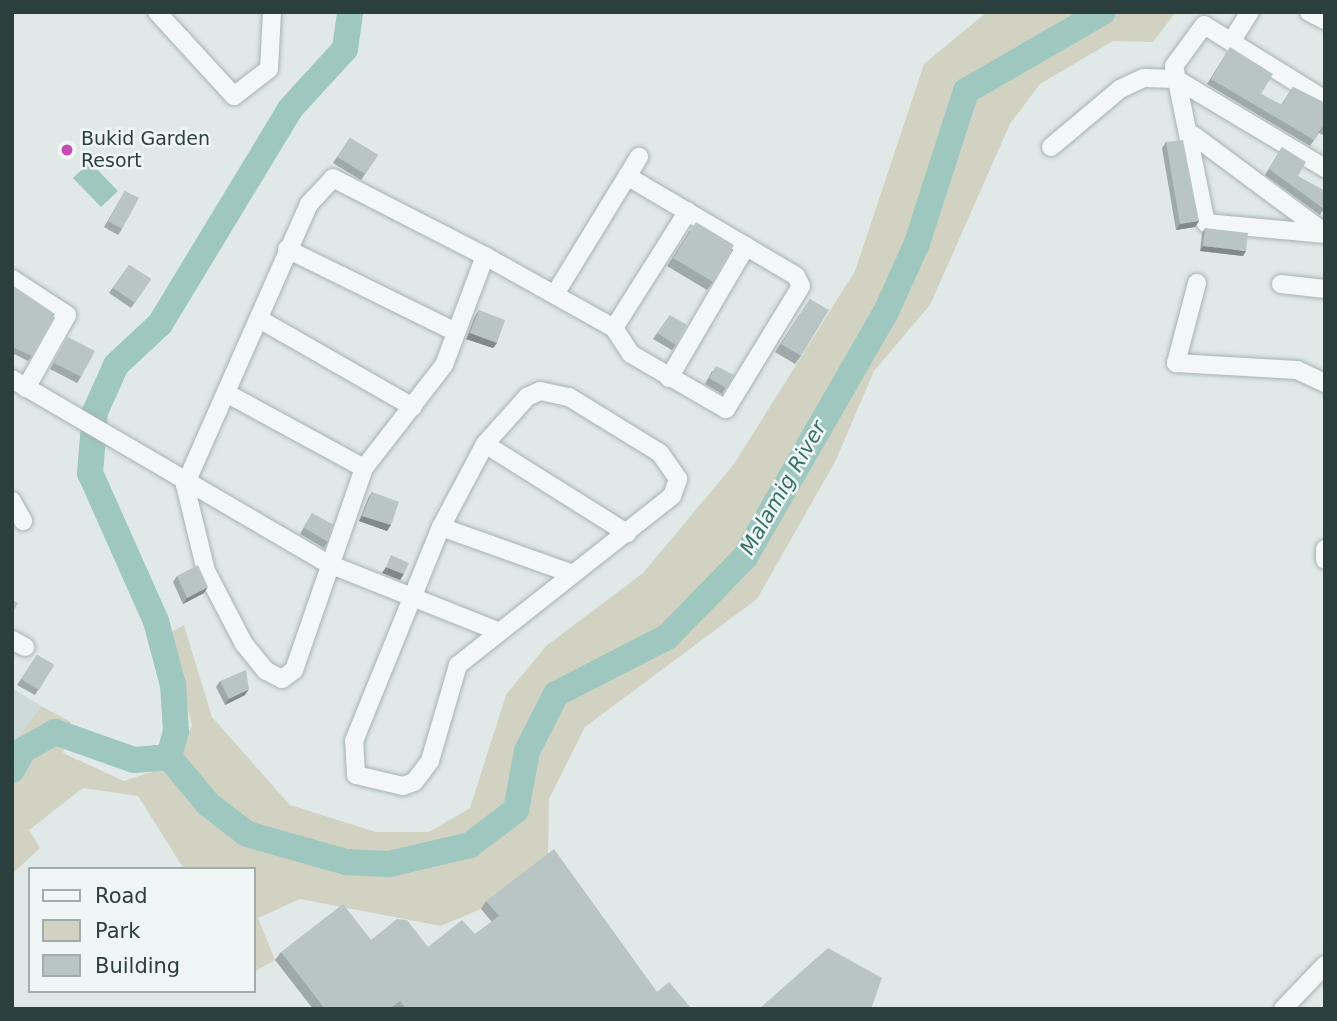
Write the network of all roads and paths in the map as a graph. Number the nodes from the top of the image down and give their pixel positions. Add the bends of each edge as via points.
1 (157, 12) edge
2 (1250, 12) edge
3 (269, 17) edge
4 (1231, 42) junction
5 (1176, 79) junction
6 (1325, 100) edge
7 (1193, 135) junction
8 (1051, 147) dead end
9 (639, 157) dead end
10 (1325, 168) edge
11 (627, 176) junction
12 (688, 211) junction
13 (1325, 234) edge
14 (746, 246) junction
15 (287, 249) junction
16 (485, 256) junction
17 (12, 279) edge
18 (1198, 283) dead end
19 (1281, 284) dead end
20 (1325, 289) edge
21 (555, 294) junction
22 (261, 320) junction
23 (614, 328) junction
24 (454, 331) junction
25 (669, 378) junction
26 (1325, 383) edge
27 (19, 384) edge
28 (228, 394) junction
29 (412, 407) junction
30 (485, 444) junction
31 (364, 468) junction
32 (185, 485) junction
33 (12, 501) edge
34 (23, 521) dead end
35 (441, 527) junction
36 (627, 533) junction
37 (1325, 549) edge
38 (1325, 560) edge
39 (329, 564) junction
40 (570, 573) junction
41 (410, 601) junction
42 (497, 631) junction
43 (1325, 965) edge
44 (1283, 1009) edge

1 - 3 street via 234,96 269,69
2 - 4 street
4 - 5 street via 1204,25 1174,66
4 - 6 street
5 - 7 street
5 - 8 street via 1144,78 1119,89
5 - 10 street
7 - 13 street
7 - 13 street via 1206,223
9 - 11 street
11 - 12 street
11 - 21 street
12 - 14 street
12 - 23 street
14 - 25 street
14 - 25 street via 796,276 801,286 726,410
15 - 16 street via 309,204 333,178
15 - 22 street
15 - 24 street
16 - 21 street
16 - 24 street
17 - 27 street via 67,315
18 - 26 street via 1176,363 1297,370
19 - 20 street
21 - 23 street
22 - 28 street
22 - 29 street
23 - 25 street via 631,354
24 - 29 street via 444,365
27 - 32 street
28 - 31 street
28 - 32 street
29 - 31 street
30 - 35 street
30 - 36 street
30 - 36 street via 527,397 540,391 569,397 660,453 678,478 672,496
31 - 39 street
32 - 39 street
32 - 39 street via 194,544 224,608 254,660 282,680 294,670
33 - 34 street
35 - 40 street
35 - 41 street
36 - 40 street
37 - 38 street
39 - 41 street
40 - 42 street
41 - 42 street
41 - 42 street via 354,741 356,775 403,786 414,782 430,761 458,665
43 - 44 street

